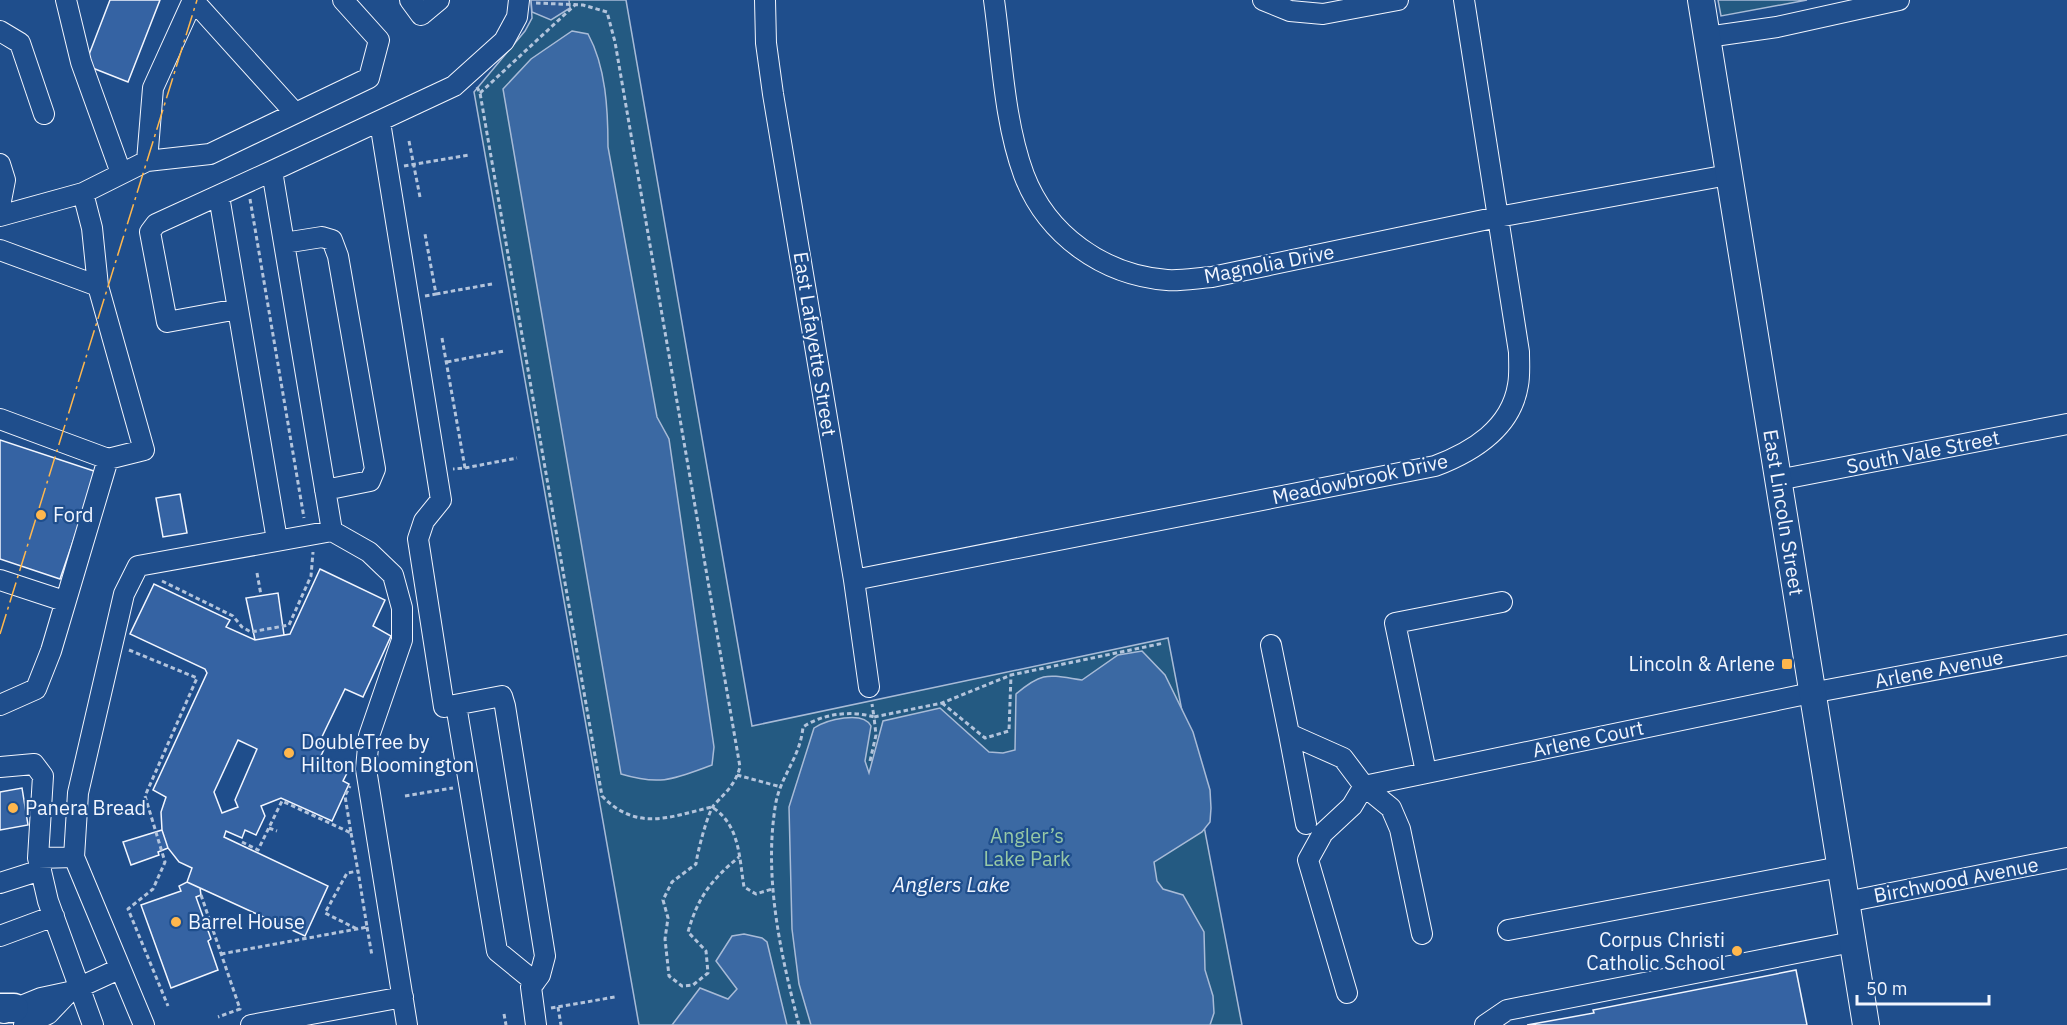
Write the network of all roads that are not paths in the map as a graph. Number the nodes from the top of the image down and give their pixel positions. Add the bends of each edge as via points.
1 (66, 0) edge
2 (193, 0) edge
3 (343, 0) edge
4 (410, 0) edge
5 (439, 0) edge
6 (765, 0) edge
7 (994, 0) edge
8 (1263, 0) edge
9 (1398, 0) edge
10 (1464, 0) edge
11 (1701, 0) edge
12 (1899, 0) edge
13 (519, 1) edge
14 (0, 31) edge
15 (1707, 37) junction
16 (295, 113) junction
17 (44, 114) dead end
18 (380, 122) junction
19 (147, 161) junction
20 (0, 164) edge
21 (272, 171) junction
22 (122, 173) junction
23 (1728, 175) junction
24 (82, 193) junction
25 (219, 196) junction
26 (0, 206) edge
27 (0, 216) edge
28 (1498, 218) junction
29 (284, 243) junction
30 (0, 250) edge
31 (98, 286) junction
32 (238, 309) junction
33 (0, 419) edge
34 (2067, 424) edge
35 (108, 459) junction
36 (1779, 480) junction
37 (325, 490) junction
38 (332, 531) junction
39 (277, 540) junction
40 (0, 580) edge
41 (854, 580) junction
42 (64, 601) junction
43 (1502, 602) dead end
44 (1271, 645) dead end
45 (2067, 645) edge
46 (869, 687) road end
47 (1811, 693) junction
48 (0, 705) edge
49 (456, 705) junction
50 (1289, 734) junction
51 (0, 766) edge
52 (1426, 772) junction
53 (1364, 786) junction
54 (1306, 824) dead end
55 (74, 857) junction
56 (2067, 858) edge
57 (39, 864) junction
58 (1840, 867) junction
59 (0, 883) edge
60 (1846, 902) junction
61 (54, 916) junction
62 (1508, 930) dead end
63 (1422, 934) dead end
64 (0, 936) edge
65 (1852, 942) junction
66 (119, 969) junction
67 (534, 982) junction
68 (74, 990) junction
69 (1347, 993) dead end
70 (403, 997) junction
71 (9, 1014) edge
72 (535, 1018) edge
73 (93, 1025) edge
74 (144, 1025) edge
75 (251, 1025) edge
76 (407, 1025) edge
77 (1485, 1025) edge
78 (1866, 1025) edge

1 - 22 street via 81,62
2 - 16 street
2 - 19 street via 153,88
3 - 16 street via 379,40 369,78
4 - 5 street via 421,15
6 - 41 street, East Lafayette Street via 773,94
7 - 28 street, Magnolia Drive via 1008,103 1025,176 1049,219 1087,255 1126,273 1168,280 1212,277
8 - 9 street via 1290,11 1323,14
10 - 28 street, Meadowbrook Drive
11 - 15 main road, East Lincoln Street
12 - 15 street via 1777,27
13 - 18 street via 517,17 508,35 454,86
14 - 17 street via 20,44
15 - 23 main road, East Lincoln Street
16 - 19 street via 210,154
18 - 21 street
18 - 49 street via 441,500 424,521 418,539 444,707
19 - 22 street
20 - 26 street via 5,180
21 - 25 street
21 - 29 street
22 - 24 street
23 - 28 street, Magnolia Drive
23 - 36 main road, East Lincoln Street
24 - 27 street
24 - 31 street via 92,228
25 - 32 street
25 - 32 street via 156,224 150,232 167,322
28 - 41 street, Meadowbrook Drive via 1518,342 1518,386 1508,412 1491,435 1464,454 1435,466
29 - 37 street
29 - 37 street via 322,237 332,240 375,469 370,482
30 - 31 street
31 - 35 street via 144,450
32 - 39 street
33 - 35 street
34 - 36 street, South Vale Street
35 - 42 street
36 - 47 main road, East Lincoln Street
37 - 38 street
38 - 39 street
38 - 70 street via 369,552 393,575 402,608 402,640 369,736 366,769
39 - 55 street via 138,566 123,594 78,794
40 - 42 street
41 - 46 street, East Lafayette Street
42 - 48 street via 36,689
43 - 52 street via 1395,623
44 - 50 street
45 - 47 street, Arlene Avenue
47 - 52 street, Arlene Court
47 - 58 main road, East Lincoln Street
49 - 67 street via 497,951
49 - 67 street via 502,696 505,706 545,956
50 - 53 street via 1343,758
50 - 54 street
51 - 57 street via 34,764 43,776
52 - 53 street, Arlene Court
53 - 63 street via 1391,808 1400,829
53 - 69 street via 1352,806 1323,833 1308,860
55 - 57 street
55 - 66 street
56 - 60 street, Birchwood Avenue
57 - 59 street
57 - 61 street
58 - 60 main road, East Lincoln Street
58 - 62 street
60 - 65 main road, East Lincoln Street
61 - 64 street
61 - 68 street
65 - 77 street via 1507,1010
65 - 78 main road, East Lincoln Street
66 - 68 street
66 - 74 street
67 - 72 street via 531,987
68 - 71 street via 40,998
68 - 73 street
70 - 75 street
70 - 76 street

